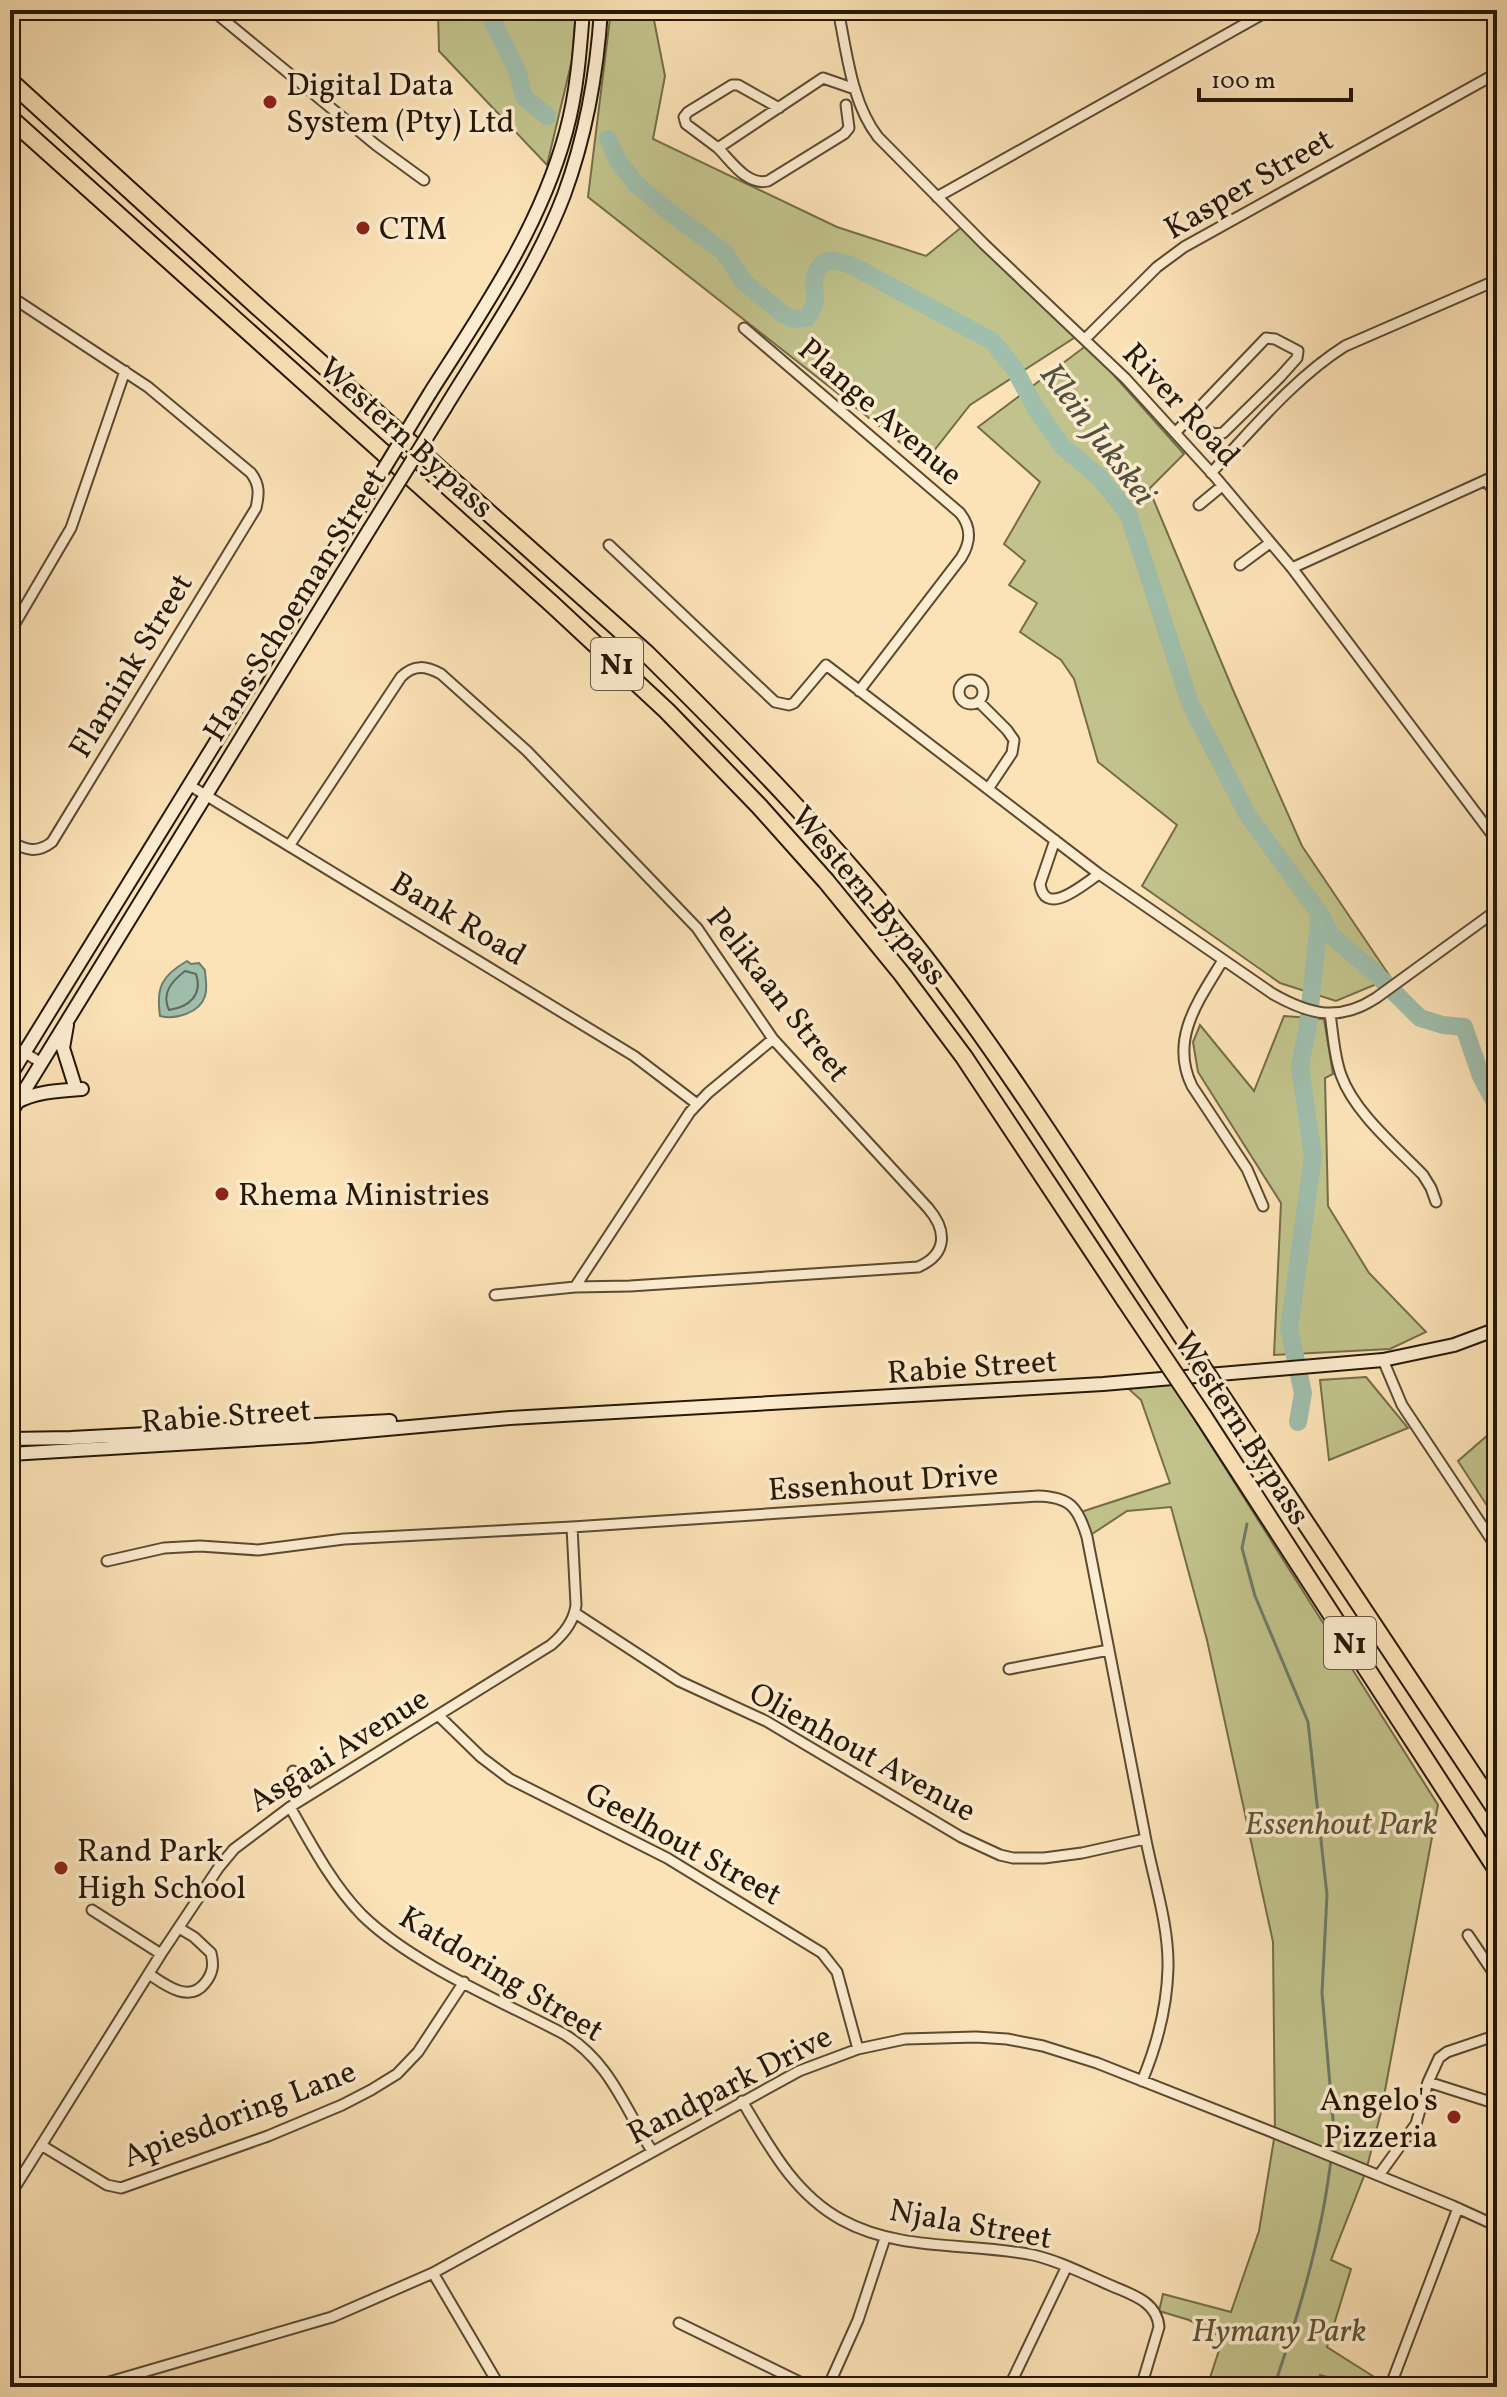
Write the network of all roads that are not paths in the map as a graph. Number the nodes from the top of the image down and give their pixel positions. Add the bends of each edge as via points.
1 (212, 10) edge
2 (583, 10) edge
3 (601, 10) edge
4 (838, 10) edge
5 (1270, 10) edge
6 (1497, 73) edge
7 (10, 81) edge
8 (855, 89) junction
9 (846, 105) dead end
10 (779, 108) junction
11 (10, 118) edge
12 (718, 148) junction
13 (424, 180) dead end
14 (937, 197) junction
15 (1497, 280) edge
16 (10, 296) edge
17 (744, 328) dead end
18 (1085, 339) junction
19 (125, 371) junction
20 (1188, 420) junction
21 (1175, 433) junction
22 (1211, 473) junction
23 (1497, 475) edge
24 (1486, 480) junction
25 (1222, 486) junction
26 (1497, 496) edge
27 (1199, 505) dead end
28 (1270, 543) junction
29 (609, 545) dead end
30 (1240, 565) dead end
31 (1292, 568) junction
32 (10, 632) edge
33 (859, 691) junction
34 (979, 702) dead end
35 (189, 785) junction
36 (988, 789) junction
37 (206, 795) junction
38 (1055, 840) junction
39 (10, 841) edge
40 (1497, 841) edge
41 (289, 846) junction
42 (1099, 874) junction
43 (1497, 910) edge
44 (1223, 960) junction
45 (1325, 1012) junction
46 (70, 1015) junction
47 (773, 1039) junction
48 (10, 1044) edge
49 (25, 1053) junction
50 (40, 1062) junction
51 (10, 1076) edge
52 (17, 1102) junction
53 (697, 1104) junction
54 (10, 1114) edge
55 (1436, 1202) dead end
56 (1263, 1206) dead end
57 (575, 1287) junction
58 (495, 1295) dead end
59 (1497, 1329) edge
60 (1383, 1360) junction
61 (446, 1422) junction
62 (10, 1439) edge
63 (10, 1454) edge
64 (572, 1527) junction
65 (1497, 1548) edge
66 (107, 1561) dead end
67 (575, 1613) junction
68 (1109, 1650) junction
69 (1009, 1669) dead end
70 (439, 1716) junction
71 (293, 1771) dead end
72 (308, 1796) junction
73 (290, 1807) junction
74 (1497, 1811) edge
75 (1145, 1839) junction
76 (1497, 1870) edge
77 (92, 1910) dead end
78 (179, 1928) junction
79 (1468, 1935) dead end
80 (161, 1954) junction
81 (149, 1974) junction
82 (1497, 1978) edge
83 (464, 1982) junction
84 (1497, 2035) edge
85 (858, 2049) junction
86 (1142, 2081) junction
87 (1428, 2082) junction
88 (742, 2101) junction
89 (1497, 2104) edge
90 (41, 2145) junction
91 (652, 2151) junction
92 (1379, 2175) junction
93 (10, 2195) edge
94 (1458, 2208) junction
95 (1497, 2226) edge
96 (885, 2238) junction
97 (1067, 2266) junction
98 (433, 2273) junction
99 (679, 2323) dead end
100 (96, 2386) edge
101 (500, 2387) edge
102 (810, 2387) edge
103 (828, 2387) edge
104 (1009, 2387) edge
105 (1141, 2387) edge
106 (1390, 2387) edge

1 - 13 street
2 - 35 main road, Hans Schoeman Street, bridge via 575,93 555,167 526,236
3 - 37 main road, Hans Schoeman Street, bridge via 589,109 572,171 524,279
4 - 8 street, River Road
5 - 14 street
6 - 18 street, Kasper Street via 1184,247
7 - 74 highway, Western Bypass / N1, bridge via 647,654 846,862 992,1048
8 - 10 street via 823,78
8 - 14 street, River Road via 870,126
9 - 12 street via 849,128 844,134 768,181 749,179
10 - 12 street
10 - 12 street via 732,85 688,112 686,124
11 - 76 highway, Western Bypass / N1, bridge via 608,655 688,732 826,881 964,1057
14 - 18 street, River Road
15 - 22 street via 1328,357
16 - 19 street
17 - 33 street, Plange Avenue via 969,526 961,558
18 - 21 street, River Road
19 - 32 street via 71,528
19 - 39 street, Flamink Street via 251,473 259,489 256,508 52,842 29,850
20 - 20 street via 1266,338 1298,351 1280,377 1223,433 1214,434
20 - 21 street
21 - 22 street, River Road
22 - 25 street, River Road
23 - 24 street
24 - 26 street
24 - 31 street
25 - 27 street
25 - 28 street, River Road
28 - 30 street
28 - 31 street, River Road
29 - 33 street via 775,702 794,703 826,665
31 - 40 street, River Road
33 - 36 street
34 - 36 street via 1014,740 1012,753
35 - 37 street, Bank Road
35 - 49 main road, Hans Schoeman Street
36 - 38 street
37 - 41 street, Bank Road
37 - 46 main road, Hans Schoeman Street
38 - 42 street
38 - 42 street via 1040,884 1049,898 1064,897
41 - 47 street, Pelikaan Street via 395,684 412,669 433,670 521,745 697,928
41 - 53 street, Bank Road via 623,1049
42 - 44 street
43 - 45 street via 1356,1010
44 - 45 street via 1273,994
44 - 56 street via 1190,1020 1184,1062 1192,1086 1247,1169
45 - 55 street via 1347,1090 1423,1175
46 - 50 main road, Hans Schoeman Street
46 - 52 main road via 63,1044 78,1086
47 - 53 street
47 - 57 street, Pelikaan Street via 936,1218 942,1234 934,1257 918,1267 899,1269
48 - 49 street
49 - 50 street
49 - 51 main road, Hans Schoeman Street
50 - 52 main road, Hans Schoeman Street
52 - 54 main road, Hans Schoeman Street
53 - 57 street
57 - 58 street, Pelikaan Street
59 - 60 main road, Rabie Street via 1454,1345
60 - 61 main road, Rabie Street via 1103,1384
60 - 65 street via 1402,1405
61 - 62 main road, Rabie Street
61 - 63 main road, Rabie Street
64 - 66 street, Essenhout Drive via 344,1539 267,1550 164,1548
64 - 67 street
64 - 68 street, Essenhout Drive via 1056,1497 1071,1505 1084,1528
67 - 70 street, Asgaai Avenue via 551,1645
67 - 75 street, Olienhout Avenue via 679,1681 766,1721 1000,1855 1044,1858
68 - 69 street
68 - 75 street, Essenhout Drive
70 - 72 street, Asgaai Avenue
70 - 85 street, Geelhout Street via 510,1779 667,1858 822,1953 837,1972
71 - 72 street
72 - 73 street, Asgaai Avenue
73 - 78 street, Asgaai Avenue via 234,1849
73 - 83 street, Katdoring Street via 323,1864 360,1912 402,1947
75 - 86 street, Essenhout Drive via 1165,1927 1168,1968 1163,2017
77 - 80 street
78 - 80 street, Asgaai Avenue
78 - 81 street via 211,1953 208,1980 191,1993
79 - 82 street
80 - 81 street, Asgaai Avenue
81 - 90 street, Asgaai Avenue
83 - 90 street, Apiesdoring Lane via 427,2040 397,2074 342,2105 268,2136 121,2188
83 - 91 street, Katdoring Street via 586,2048 609,2075
84 - 87 street via 1447,2052
85 - 86 street, Randpark Drive via 931,2037 1007,2039 1072,2054
85 - 88 street, Randpark Drive via 799,2071
86 - 92 street, Randpark Drive
87 - 89 street
87 - 92 street via 1416,2124
88 - 91 street, Randpark Drive
88 - 96 street, Njala Street via 779,2162 805,2192 841,2220
90 - 93 street, Asgaai Avenue
91 - 98 street, Randpark Drive
92 - 94 street, Randpark Drive
94 - 95 street, Randpark Drive
94 - 106 street
96 - 97 street, Njala Street via 1003,2250
96 - 103 street via 858,2320
97 - 104 street
97 - 105 street, Njala Street via 1149,2304 1158,2318
98 - 100 street, Randpark Drive via 332,2317
98 - 101 street
99 - 102 street

